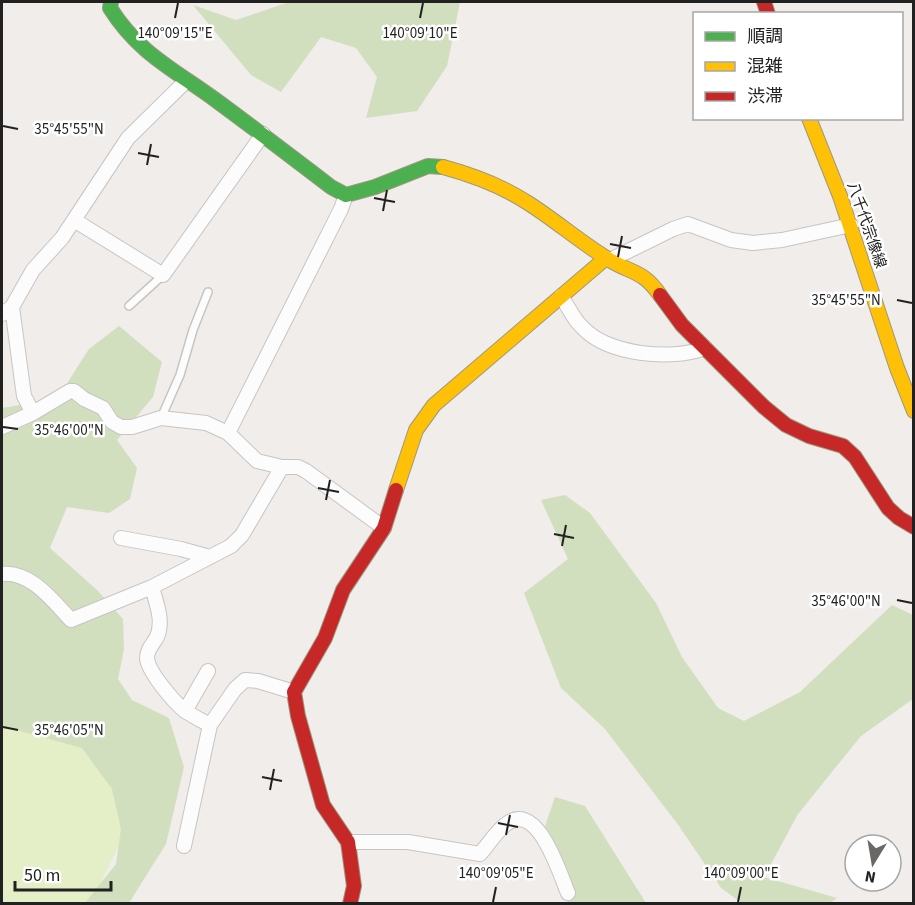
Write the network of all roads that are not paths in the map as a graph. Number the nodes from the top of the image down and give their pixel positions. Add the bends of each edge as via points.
1 (111, 2) edge
2 (186, 81) junction
3 (810, 120) edge
4 (263, 134) junction
5 (346, 195) junction
6 (74, 220) junction
7 (851, 225) junction
8 (608, 259) junction
9 (163, 275) junction
10 (208, 292) dead end
11 (561, 296) junction
12 (129, 306) dead end
13 (7, 310) edge
14 (705, 348) junction
15 (914, 411) edge
16 (33, 413) junction
17 (161, 418) junction
18 (2, 427) edge
19 (228, 433) junction
20 (282, 467) junction
21 (914, 527) edge
22 (384, 528) junction
23 (121, 538) dead end
24 (210, 557) junction
25 (2, 574) edge
26 (152, 587) junction
27 (208, 671) dead end
28 (294, 692) junction
29 (185, 711) junction
30 (210, 725) junction
31 (348, 842) junction
32 (184, 846) dead end
33 (568, 893) dead end
34 (350, 903) edge

1 - 2 street via 110,8 138,44
2 - 4 street
2 - 6 street via 128,138
3 - 7 street, 八千代宗像線
4 - 5 street
4 - 9 street
5 - 8 street via 428,166 441,166 467,173 528,203
5 - 19 street via 285,302
6 - 9 street
6 - 13 street via 33,270
7 - 8 street via 753,243 731,240 688,224
7 - 15 street, 八千代宗像線
8 - 11 street
8 - 14 street via 652,283 682,326
9 - 12 lane
10 - 17 lane
11 - 14 street via 582,327 603,341 658,356 691,354
11 - 22 street via 434,405 416,430
13 - 16 street via 24,396
14 - 21 street via 786,425 843,446 855,457 888,508
16 - 17 street via 74,391 103,408 112,422 121,426 132,427
16 - 18 street
17 - 19 street via 206,423
19 - 20 street via 257,461
20 - 22 street via 306,471
20 - 24 street via 242,535
22 - 28 street via 343,590 325,638
23 - 24 street
24 - 26 street
25 - 26 street via 24,577 71,620
26 - 29 street via 161,622 147,660 167,692
27 - 29 street
28 - 30 street via 245,680
28 - 31 street via 323,805
29 - 30 street
30 - 32 street
31 - 33 street via 408,842 480,854 505,825 525,819 546,842
31 - 34 street via 354,886

